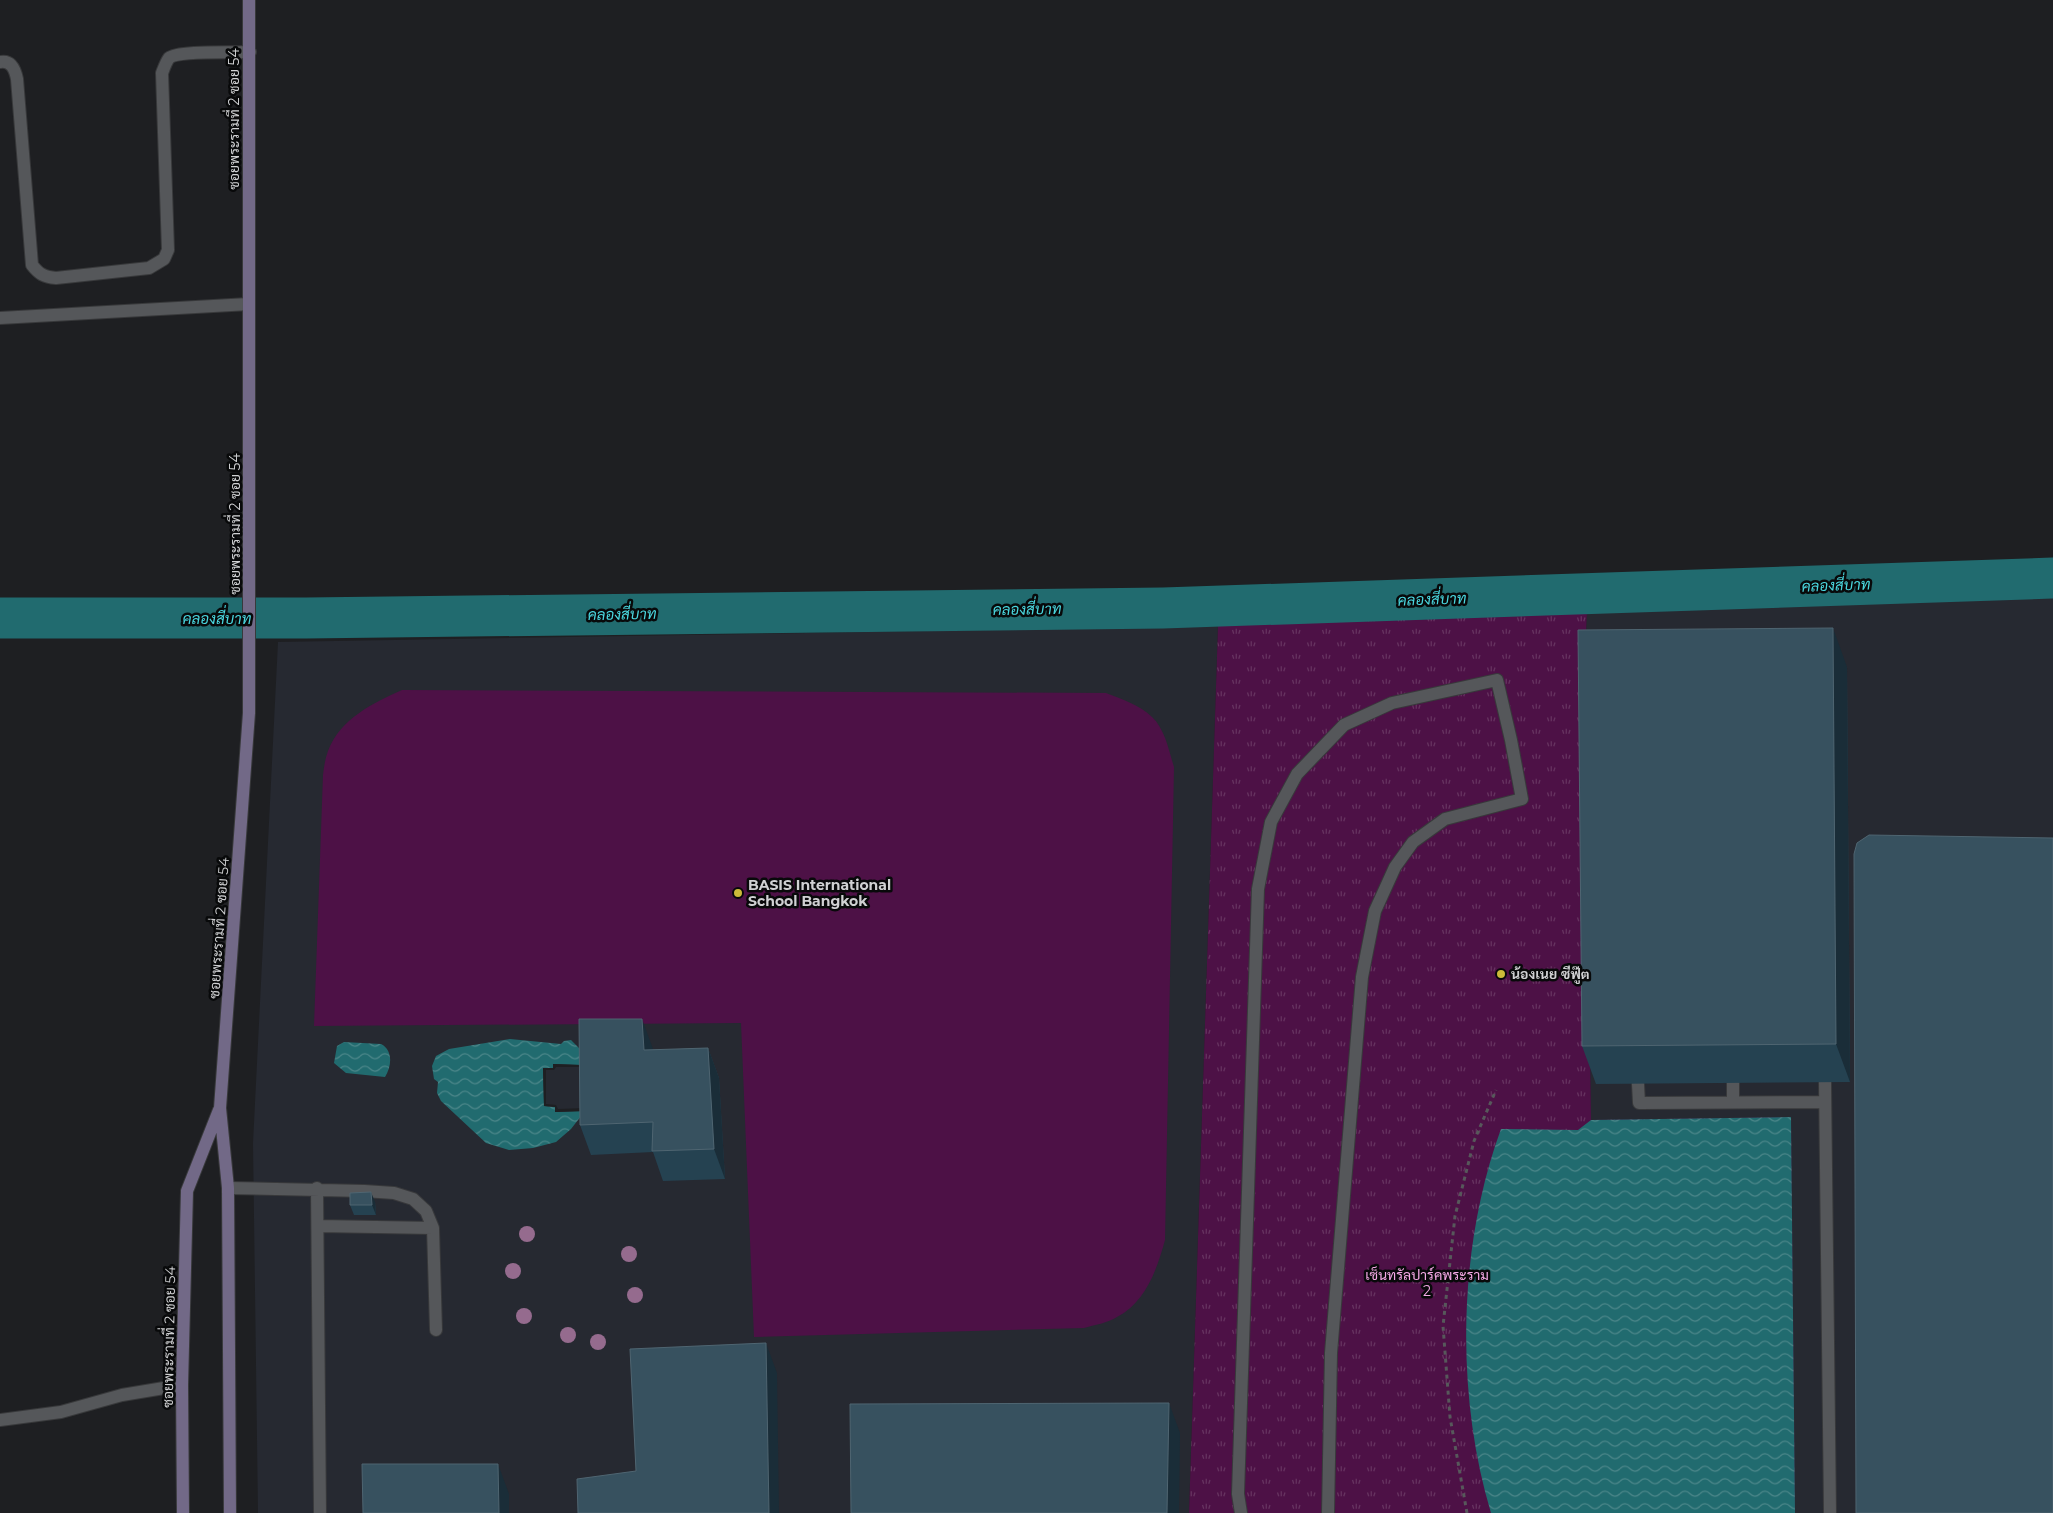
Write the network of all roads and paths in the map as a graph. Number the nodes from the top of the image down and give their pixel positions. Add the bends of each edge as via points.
1 (249, 0) edge
2 (250, 52) junction
3 (0, 62) edge
4 (249, 304) junction
5 (0, 318) edge
6 (1825, 1082) dead end
7 (1733, 1083) dead end
8 (1638, 1084) dead end
9 (1496, 1090) dead end
10 (1733, 1102) junction
11 (1824, 1102) junction
12 (220, 1108) junction
13 (228, 1188) junction
14 (317, 1188) junction
15 (318, 1226) junction
16 (433, 1228) junction
17 (436, 1330) dead end
18 (182, 1385) junction
19 (0, 1420) edge
20 (183, 1513) edge
21 (230, 1513) edge
22 (320, 1513) edge
23 (1241, 1513) edge
24 (1328, 1513) edge
25 (1467, 1513) edge
26 (1830, 1513) edge

1 - 2 street, ซอยพระรามที่ 2 ซอย 54
2 - 3 lane via 185,54 170,58 162,73 168,250 164,259 149,268 56,278 39,274 32,265 17,79 10,64
2 - 4 street, ซอยพระรามที่ 2 ซอย 54
4 - 5 lane
4 - 12 street, ซอยพระรามที่ 2 ซอย 54 via 249,713
6 - 11 lane
7 - 10 lane
8 - 10 lane via 1639,1103
9 - 25 path via 1474,1141 1455,1216 1443,1326 1450,1417
10 - 11 lane
11 - 26 lane
12 - 13 street, ซอยพระรามที่ 2 ซอย 54
12 - 18 street, ซอยพระรามที่ 2 ซอย 54 via 186,1191
13 - 14 lane
13 - 21 street, ซอยพระรามที่ 2 ซอย 54
14 - 15 lane
14 - 16 lane via 394,1193 413,1199 426,1211
15 - 16 lane
15 - 22 lane
16 - 17 lane
18 - 19 lane via 122,1395 61,1412
18 - 20 street, ซอยพระรามที่ 2 ซอย 54
23 - 24 lane via 1238,1494 1258,889 1271,822 1297,774 1344,725 1392,703 1497,680 1522,798 1445,819 1413,842 1396,867 1375,911 1362,978 1331,1353

